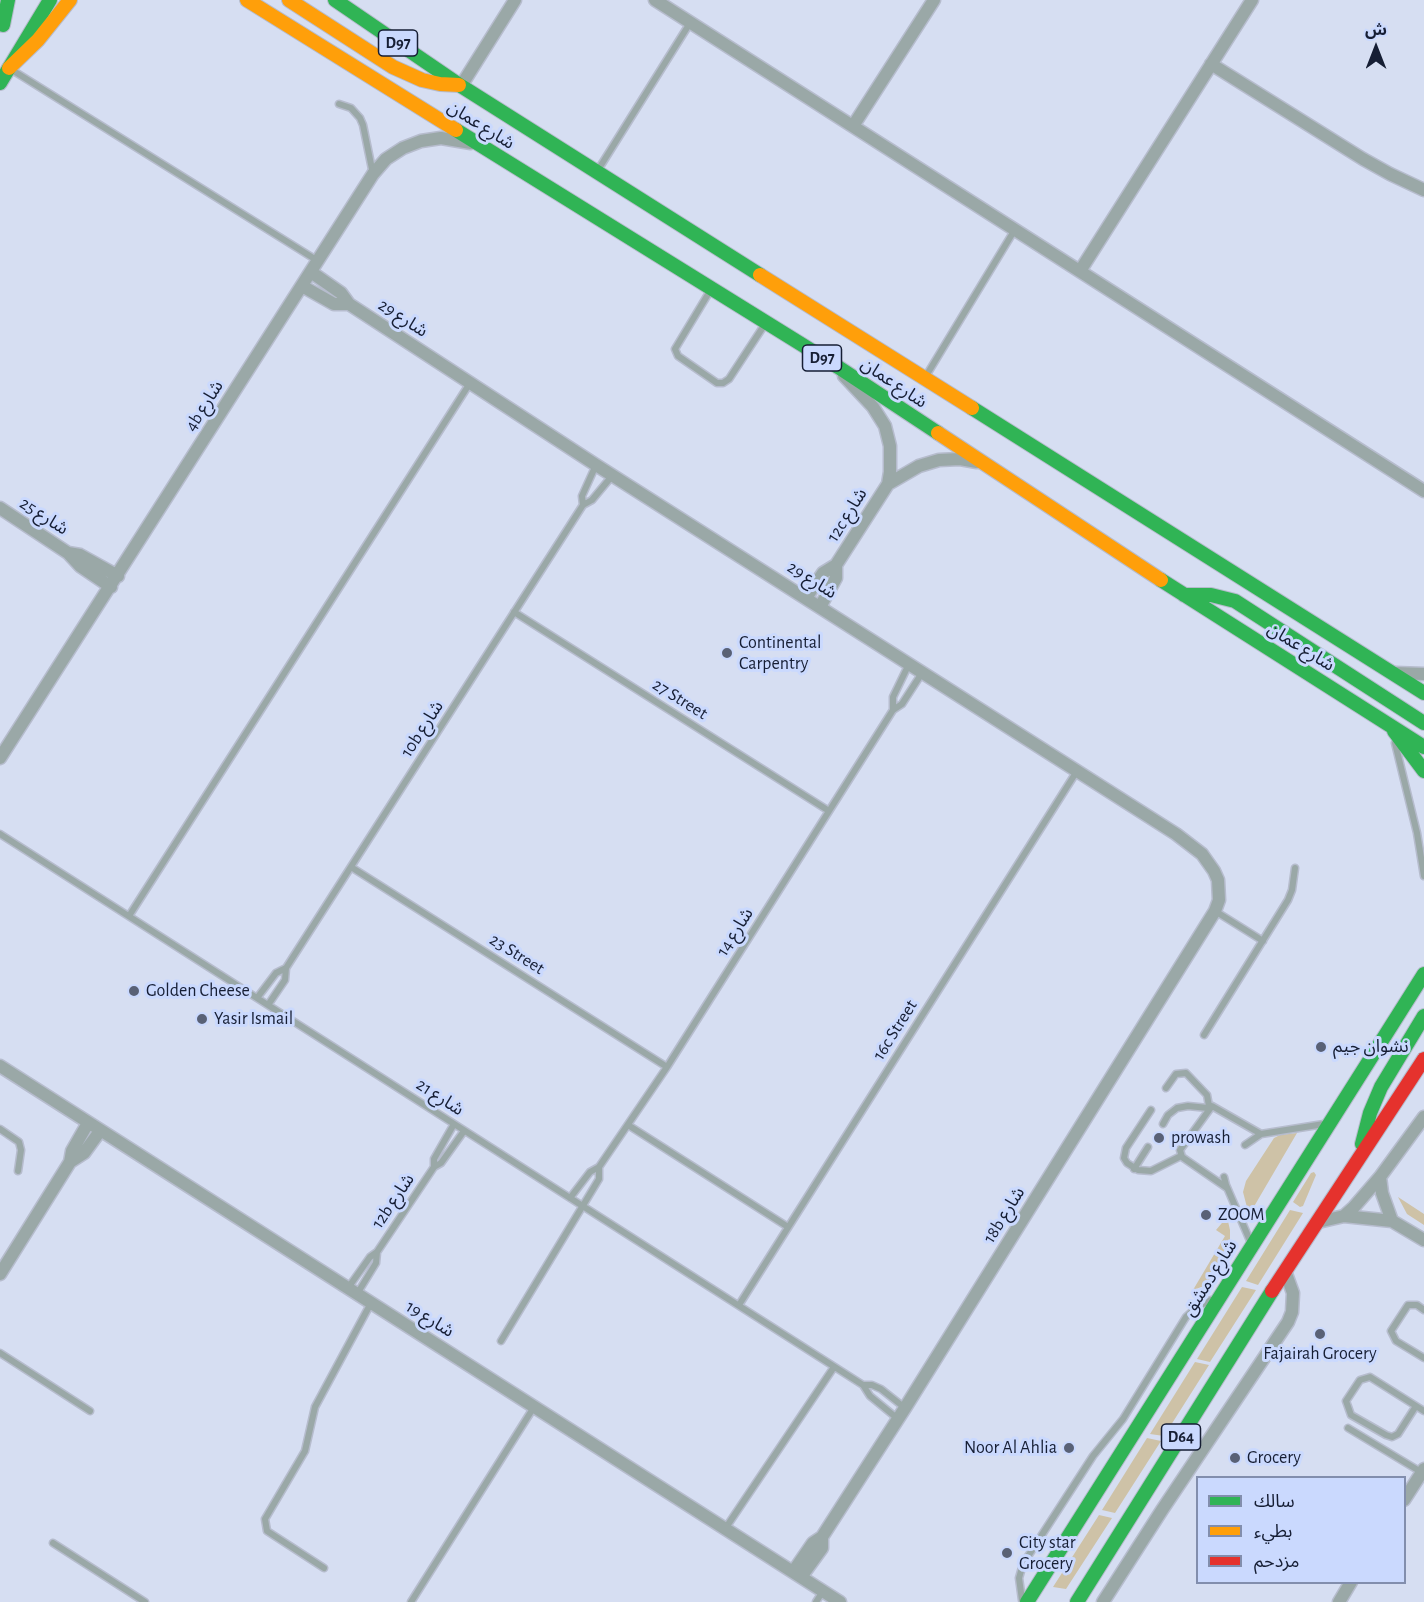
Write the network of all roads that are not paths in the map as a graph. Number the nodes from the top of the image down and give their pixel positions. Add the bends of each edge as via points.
1 (8, 0) edge
2 (19, 0) edge
3 (51, 0) edge
4 (70, 0) edge
5 (248, 0) edge
6 (289, 0) edge
7 (334, 0) edge
8 (515, 0) edge
9 (655, 0) edge
10 (934, 0) edge
11 (1252, 0) edge
12 (690, 23) junction
13 (2, 27) edge
14 (1211, 64) junction
15 (9, 68) junction
16 (0, 83) edge
17 (461, 86) junction
18 (339, 104) dead end
19 (853, 126) junction
20 (480, 146) junction
21 (597, 171) junction
22 (373, 174) junction
23 (1424, 190) edge
24 (1014, 231) junction
25 (314, 266) junction
26 (1080, 271) junction
27 (302, 286) junction
28 (711, 289) junction
29 (349, 304) junction
30 (765, 323) junction
31 (838, 367) junction
32 (924, 378) junction
33 (470, 383) junction
34 (981, 462) junction
35 (596, 465) junction
36 (612, 475) junction
37 (888, 484) junction
38 (1424, 491) edge
39 (583, 505) junction
40 (0, 508) edge
41 (68, 553) junction
42 (836, 565) junction
43 (118, 576) junction
44 (111, 587) junction
45 (1184, 595) junction
46 (806, 598) junction
47 (820, 607) junction
48 (514, 612) junction
49 (909, 664) junction
50 (923, 672) junction
51 (1391, 673) junction
52 (1424, 674) edge
53 (1420, 689) edge
54 (893, 710) junction
55 (1424, 723) edge
56 (1390, 724) junction
57 (1424, 747) edge
58 (0, 758) edge
59 (1078, 771) junction
60 (1424, 771) edge
61 (829, 811) junction
62 (0, 834) edge
63 (351, 867) junction
64 (1295, 868) dead end
65 (1424, 876) edge
66 (1215, 911) junction
67 (129, 916) junction
68 (1263, 940) junction
69 (286, 968) junction
70 (1424, 974) edge
71 (257, 998) junction
72 (268, 1005) junction
73 (1424, 1016) edge
74 (1204, 1035) dead end
75 (1424, 1059) edge
76 (0, 1066) edge
77 (667, 1067) junction
78 (1166, 1088) dead end
79 (1209, 1107) junction
80 (1151, 1110) dead end
81 (1424, 1117) edge
82 (88, 1123) junction
83 (1328, 1123) junction
84 (454, 1124) junction
85 (1162, 1124) dead end
86 (628, 1125) junction
87 (0, 1128) edge
88 (100, 1131) junction
89 (464, 1131) junction
90 (1261, 1134) junction
91 (1245, 1144) dead end
92 (1148, 1147) dead end
93 (1360, 1155) junction
94 (1181, 1156) junction
95 (70, 1162) junction
96 (434, 1167) junction
97 (599, 1167) junction
98 (1134, 1169) junction
99 (18, 1171) dead end
100 (1224, 1177) dead end
101 (1380, 1177) junction
102 (1227, 1188) junction
103 (570, 1198) junction
104 (582, 1205) junction
105 (1344, 1216) junction
106 (1392, 1221) junction
107 (1318, 1222) junction
108 (788, 1227) junction
109 (1424, 1240) edge
110 (1252, 1246) junction
111 (1285, 1271) junction
112 (0, 1274) edge
113 (352, 1291) junction
114 (1220, 1296) junction
115 (371, 1303) junction
116 (738, 1305) junction
117 (1424, 1310) edge
118 (501, 1341) dead end
119 (0, 1353) edge
120 (1424, 1358) edge
121 (834, 1367) junction
122 (863, 1385) junction
123 (1416, 1406) junction
124 (534, 1407) junction
125 (90, 1411) dead end
126 (1424, 1411) edge
127 (902, 1413) junction
128 (1348, 1428) dead end
129 (1423, 1471) edge
130 (1406, 1497) edge
131 (725, 1529) junction
132 (53, 1543) dead end
133 (324, 1568) dead end
134 (797, 1575) junction
135 (1351, 1584) edge
136 (820, 1597) edge
137 (145, 1602) edge
138 (411, 1602) edge
139 (840, 1602) edge
140 (1022, 1602) edge
141 (1027, 1602) edge
142 (1077, 1602) edge
143 (1103, 1602) edge
144 (1339, 1602) edge

1 - 13 main road
2 - 13 main road
3 - 15 main road
4 - 15 main road
5 - 20 main road, شارع عمان / D97
6 - 17 main road via 407,74
7 - 17 main road, شارع عمان / D97
8 - 17 street
9 - 12 street
10 - 19 street
11 - 14 street
12 - 19 street
12 - 21 lane
14 - 23 street via 1364,159
14 - 26 street
15 - 16 main road
15 - 25 lane
17 - 21 main road, شارع عمان / D97
18 - 22 lane via 351,108 360,118
19 - 24 street
20 - 22 street, 4b شارع via 441,138 421,141 386,159
20 - 28 main road, شارع عمان / D97
21 - 32 main road, شارع عمان / D97
22 - 25 street, 4b شارع
24 - 26 street
24 - 32 lane
25 - 27 street, 4b شارع
25 - 29 street, شارع 29
26 - 38 street
27 - 29 street, شارع 29 via 334,304
27 - 43 street, 4b شارع
28 - 30 main road, شارع عمان / D97
28 - 30 lane via 675,349 678,356 717,383 729,379
29 - 33 street, شارع 29
30 - 31 main road, شارع عمان / D97
31 - 34 main road, شارع عمان / D97
31 - 37 street, 12c شارع via 885,426 891,459
32 - 51 main road, شارع عمان / D97
33 - 35 street, شارع 29
33 - 67 lane
34 - 37 street, 12c شارع via 939,460
34 - 45 main road, شارع عمان / D97
35 - 36 street, شارع 29
35 - 39 lane, 10b شارع via 582,496
36 - 39 lane, 10b شارع
36 - 46 street, شارع 29
37 - 42 street, 12c شارع
39 - 48 lane, 10b شارع
40 - 41 street, شارع 25
41 - 43 street, شارع 25 via 81,555
41 - 44 street, شارع 25
42 - 46 street, 12c شارع via 823,573
42 - 47 street, 12c شارع via 835,582
43 - 44 street, 4b شارع
44 - 58 street, 4b شارع
45 - 55 main road via 1211,595 1235,601
45 - 56 main road, شارع عمان / D97
46 - 47 street, شارع 29
47 - 49 street, شارع 29
48 - 61 lane, 27 Street
48 - 63 lane, 10b شارع
49 - 50 street, شارع 29
49 - 54 lane, شارع 14 via 893,697
50 - 54 lane, شارع 14 via 902,704
50 - 59 street, شارع 29
51 - 52 street
51 - 53 main road, شارع عمان / D97
54 - 61 lane, شارع 14
56 - 57 main road, شارع عمان / D97
56 - 60 main road
56 - 65 lane
59 - 66 street, شارع 29 via 1202,854 1218,880
59 - 108 lane, 16c Street
61 - 77 lane, شارع 14
62 - 67 lane, شارع 21
63 - 69 lane, 10b شارع
63 - 77 lane, 23 Street
64 - 68 lane via 1288,900
66 - 68 lane
66 - 127 street, 18b شارع
67 - 71 lane, شارع 21
68 - 74 lane
69 - 71 lane, 10b شارع via 276,973
69 - 72 lane, 10b شارع via 285,980
70 - 83 main road, شارع دمشق / D64
71 - 72 lane, شارع 21
72 - 84 lane, شارع 21
73 - 93 main road via 1381,1087
75 - 93 main road, D64
76 - 82 street, شارع 19
77 - 86 lane, شارع 14
78 - 79 lane via 1176,1074 1186,1073 1207,1095
79 - 85 lane via 1177,1108
79 - 90 lane
79 - 94 lane via 1180,1150
80 - 98 lane via 1124,1153
81 - 101 street
82 - 88 street, شارع 19
82 - 95 street via 72,1150
83 - 90 lane
83 - 110 main road, شارع دمشق / D64
84 - 89 lane, شارع 21
84 - 96 lane, 12b شارع via 435,1155
86 - 97 lane, شارع 14
86 - 108 lane
87 - 99 lane via 21,1146
88 - 95 street via 84,1153
88 - 113 street, شارع 19
89 - 96 lane, 12b شارع
89 - 103 lane, شارع 21
90 - 91 lane
92 - 98 lane
93 - 107 main road, D64
94 - 98 lane via 1151,1171
94 - 102 lane
95 - 112 street
96 - 113 lane, 12b شارع via 370,1257
97 - 103 lane, شارع 14 via 590,1172
97 - 104 lane, شارع 14 via 599,1179
100 - 102 lane
101 - 105 street
101 - 106 street
102 - 110 lane
103 - 104 lane, شارع 21
104 - 116 lane, شارع 21
104 - 118 lane, شارع 14
105 - 106 street
105 - 107 street
106 - 109 street
107 - 111 main road, D64
108 - 116 lane, 16c Street
110 - 114 main road, شارع دمشق / D64
111 - 142 main road, D64
111 - 143 street via 1293,1293 1288,1322
113 - 115 street, شارع 19
114 - 140 lane via 1201,1304 1186,1317 1123,1419 1093,1456 1023,1564 1019,1578
114 - 141 main road, شارع دمشق / D64
115 - 124 street, شارع 19
115 - 133 lane via 315,1407 307,1445 265,1519 267,1531
116 - 121 lane, شارع 21
117 - 120 lane via 1408,1305 1391,1331 1396,1341
119 - 125 lane
121 - 122 lane, شارع 21
121 - 131 lane
122 - 127 lane, شارع 21 via 870,1396
122 - 127 lane, شارع 21 via 881,1389
123 - 123 lane via 1392,1437 1350,1415 1346,1401 1360,1380 1370,1377
123 - 126 lane
124 - 131 street, شارع 19
124 - 138 lane
127 - 134 street, 18b شارع via 822,1537 813,1543
128 - 129 lane
129 - 130 street
131 - 134 street, شارع 19
132 - 137 lane
134 - 136 street, شارع 19
135 - 144 street
136 - 139 street, شارع 19

